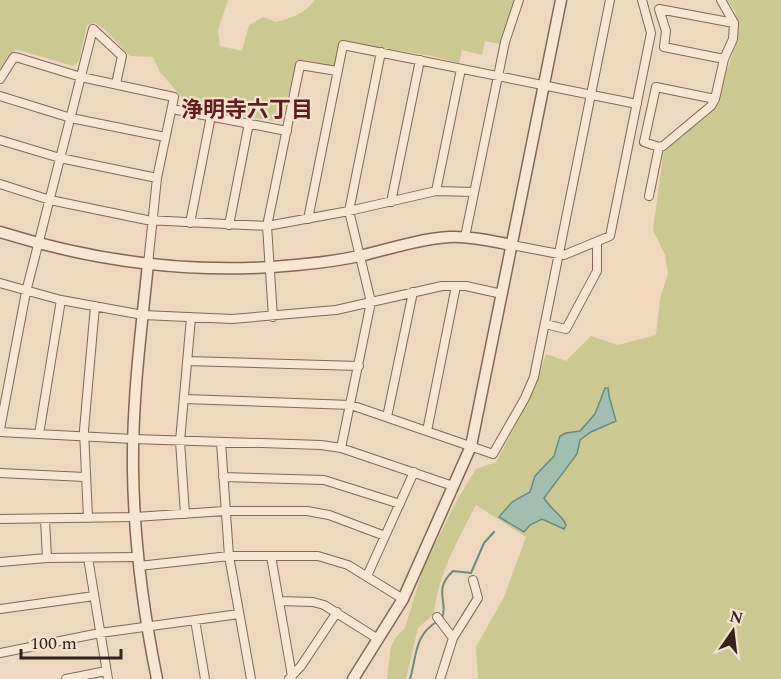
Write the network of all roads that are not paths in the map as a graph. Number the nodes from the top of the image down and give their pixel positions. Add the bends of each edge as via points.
1 (519, 0) edge
2 (561, 0) edge
3 (610, 0) edge
4 (642, 0) edge
5 (721, 0) edge
6 (735, 23) junction
7 (381, 52) junction
8 (724, 59) junction
9 (420, 60) junction
10 (461, 69) junction
11 (337, 71) junction
12 (498, 76) junction
13 (81, 77) junction
14 (0, 80) edge
15 (116, 84) junction
16 (544, 85) junction
17 (591, 94) junction
18 (0, 96) edge
19 (715, 99) junction
20 (637, 104) junction
21 (172, 109) junction
22 (211, 116) junction
23 (71, 118) junction
24 (249, 123) junction
25 (287, 131) junction
26 (165, 137) junction
27 (0, 140) edge
28 (659, 147) junction
29 (60, 158) junction
30 (157, 178) junction
31 (0, 184) edge
32 (436, 191) junction
33 (474, 192) junction
34 (649, 196) dead end
35 (50, 200) junction
36 (391, 202) junction
37 (349, 211) junction
38 (308, 219) junction
39 (152, 220) junction
40 (190, 223) junction
41 (229, 225) junction
42 (267, 226) junction
43 (0, 232) edge
44 (465, 237) junction
45 (597, 242) junction
46 (38, 244) junction
47 (512, 245) junction
48 (558, 255) junction
49 (360, 256) junction
50 (148, 264) junction
51 (270, 267) junction
52 (0, 284) edge
53 (456, 286) junction
54 (26, 291) junction
55 (412, 292) junction
56 (502, 294) junction
57 (61, 300) junction
58 (371, 302) junction
59 (95, 306) junction
60 (143, 315) junction
61 (273, 317) junction
62 (191, 318) junction
63 (545, 324) junction
64 (187, 361) junction
65 (358, 366) junction
66 (184, 399) junction
67 (351, 405) junction
68 (387, 417) junction
69 (0, 430) edge
70 (427, 431) junction
71 (39, 434) junction
72 (84, 437) junction
73 (134, 439) junction
74 (180, 441) junction
75 (221, 442) junction
76 (471, 446) junction
77 (341, 448) junction
78 (414, 472) junction
79 (0, 473) edge
80 (86, 477) junction
81 (223, 477) junction
82 (453, 486) junction
83 (399, 504) junction
84 (225, 511) junction
85 (184, 514) junction
86 (135, 517) junction
87 (88, 518) junction
88 (0, 519) edge
89 (45, 519) junction
90 (385, 536) junction
91 (229, 556) junction
92 (271, 556) junction
93 (47, 558) junction
94 (88, 558) junction
95 (138, 561) junction
96 (0, 562) edge
97 (367, 576) junction
98 (473, 580) dead end
99 (94, 596) junction
100 (403, 599) junction
101 (279, 601) junction
102 (0, 609) edge
103 (337, 612) junction
104 (240, 614) junction
105 (439, 619) dead end
106 (195, 620) junction
107 (146, 626) junction
108 (100, 633) junction
109 (453, 638) junction
110 (378, 639) junction
111 (0, 653) edge
112 (107, 675) edge
113 (290, 678) edge
114 (66, 679) edge
115 (157, 679) edge
116 (205, 679) edge
117 (251, 679) edge
118 (353, 679) edge
119 (440, 679) edge

1 - 12 street
2 - 16 street
3 - 17 street
4 - 20 street via 651,33
5 - 6 street
6 - 8 street
6 - 8 street via 659,9 666,31 664,47
7 - 9 street
7 - 11 street via 343,45
7 - 37 street
8 - 19 street
9 - 10 street
9 - 36 street
10 - 12 street
10 - 32 street
11 - 25 street via 300,64
11 - 38 street
12 - 16 street
12 - 33 street
13 - 14 street via 14,57
13 - 15 street
13 - 15 street via 93,29 122,56
13 - 23 street
15 - 21 street via 174,98
16 - 17 street
16 - 47 street
17 - 20 street
17 - 48 street
18 - 23 street
19 - 28 street via 706,112
19 - 28 street via 656,87 644,142
20 - 45 street via 610,236
21 - 22 street
21 - 26 street
22 - 24 street
22 - 40 street
23 - 26 street
23 - 29 street
24 - 25 street
24 - 41 street
25 - 42 street
26 - 30 street
27 - 29 street
28 - 34 street
29 - 30 street
29 - 35 street
30 - 39 street
31 - 35 street
32 - 33 street
32 - 36 street
33 - 44 street
35 - 39 street
35 - 46 street
36 - 37 street
37 - 38 street
37 - 49 street
38 - 42 street
39 - 40 street
39 - 50 street
40 - 41 street
41 - 42 street
42 - 51 street
43 - 46 street
44 - 47 street
44 - 49 street via 434,239
45 - 48 street
45 - 63 street via 597,271 566,329
46 - 50 street
46 - 54 street
47 - 48 street
47 - 56 street
48 - 63 street
49 - 51 street
49 - 58 street
50 - 51 street
50 - 60 street
51 - 61 street
52 - 54 street
53 - 55 street
53 - 56 street
53 - 70 street
54 - 57 street
54 - 69 street
55 - 58 street
55 - 68 street
56 - 76 street
57 - 59 street
57 - 71 street
58 - 61 street
58 - 65 street
59 - 60 street
59 - 72 street
60 - 62 street
60 - 73 street
61 - 62 street
62 - 64 street
63 - 76 street via 530,387 493,454
64 - 65 street
64 - 66 street
65 - 67 street
66 - 67 street
66 - 74 street
67 - 68 street
67 - 77 street
68 - 70 street
69 - 71 street
70 - 76 street
71 - 72 street
72 - 73 street
72 - 80 street
73 - 74 street
73 - 86 street
74 - 75 street
74 - 85 street
75 - 77 street
75 - 81 street
76 - 82 street
77 - 78 street
78 - 82 street
78 - 83 street
79 - 80 street
80 - 87 street
81 - 83 street via 324,480
81 - 84 street
82 - 100 street
83 - 90 street
84 - 85 street
84 - 90 street via 316,512
84 - 91 street
85 - 86 street
86 - 87 street
86 - 95 street
87 - 89 street
88 - 89 street
89 - 93 street
90 - 97 street
91 - 92 street
91 - 95 street
91 - 104 street
92 - 97 street via 318,556 348,565
92 - 101 street
93 - 94 street
93 - 96 street
94 - 95 street
94 - 99 street
95 - 107 street
97 - 100 street
98 - 109 street via 478,598
99 - 102 street
99 - 108 street
100 - 110 street
101 - 103 street via 313,602
101 - 113 street
103 - 110 street
103 - 113 street
104 - 106 street
104 - 117 street
105 - 109 street
106 - 107 street
106 - 116 street
107 - 108 street
107 - 115 street
108 - 111 street
108 - 112 street
109 - 119 street
110 - 118 street
112 - 114 street

